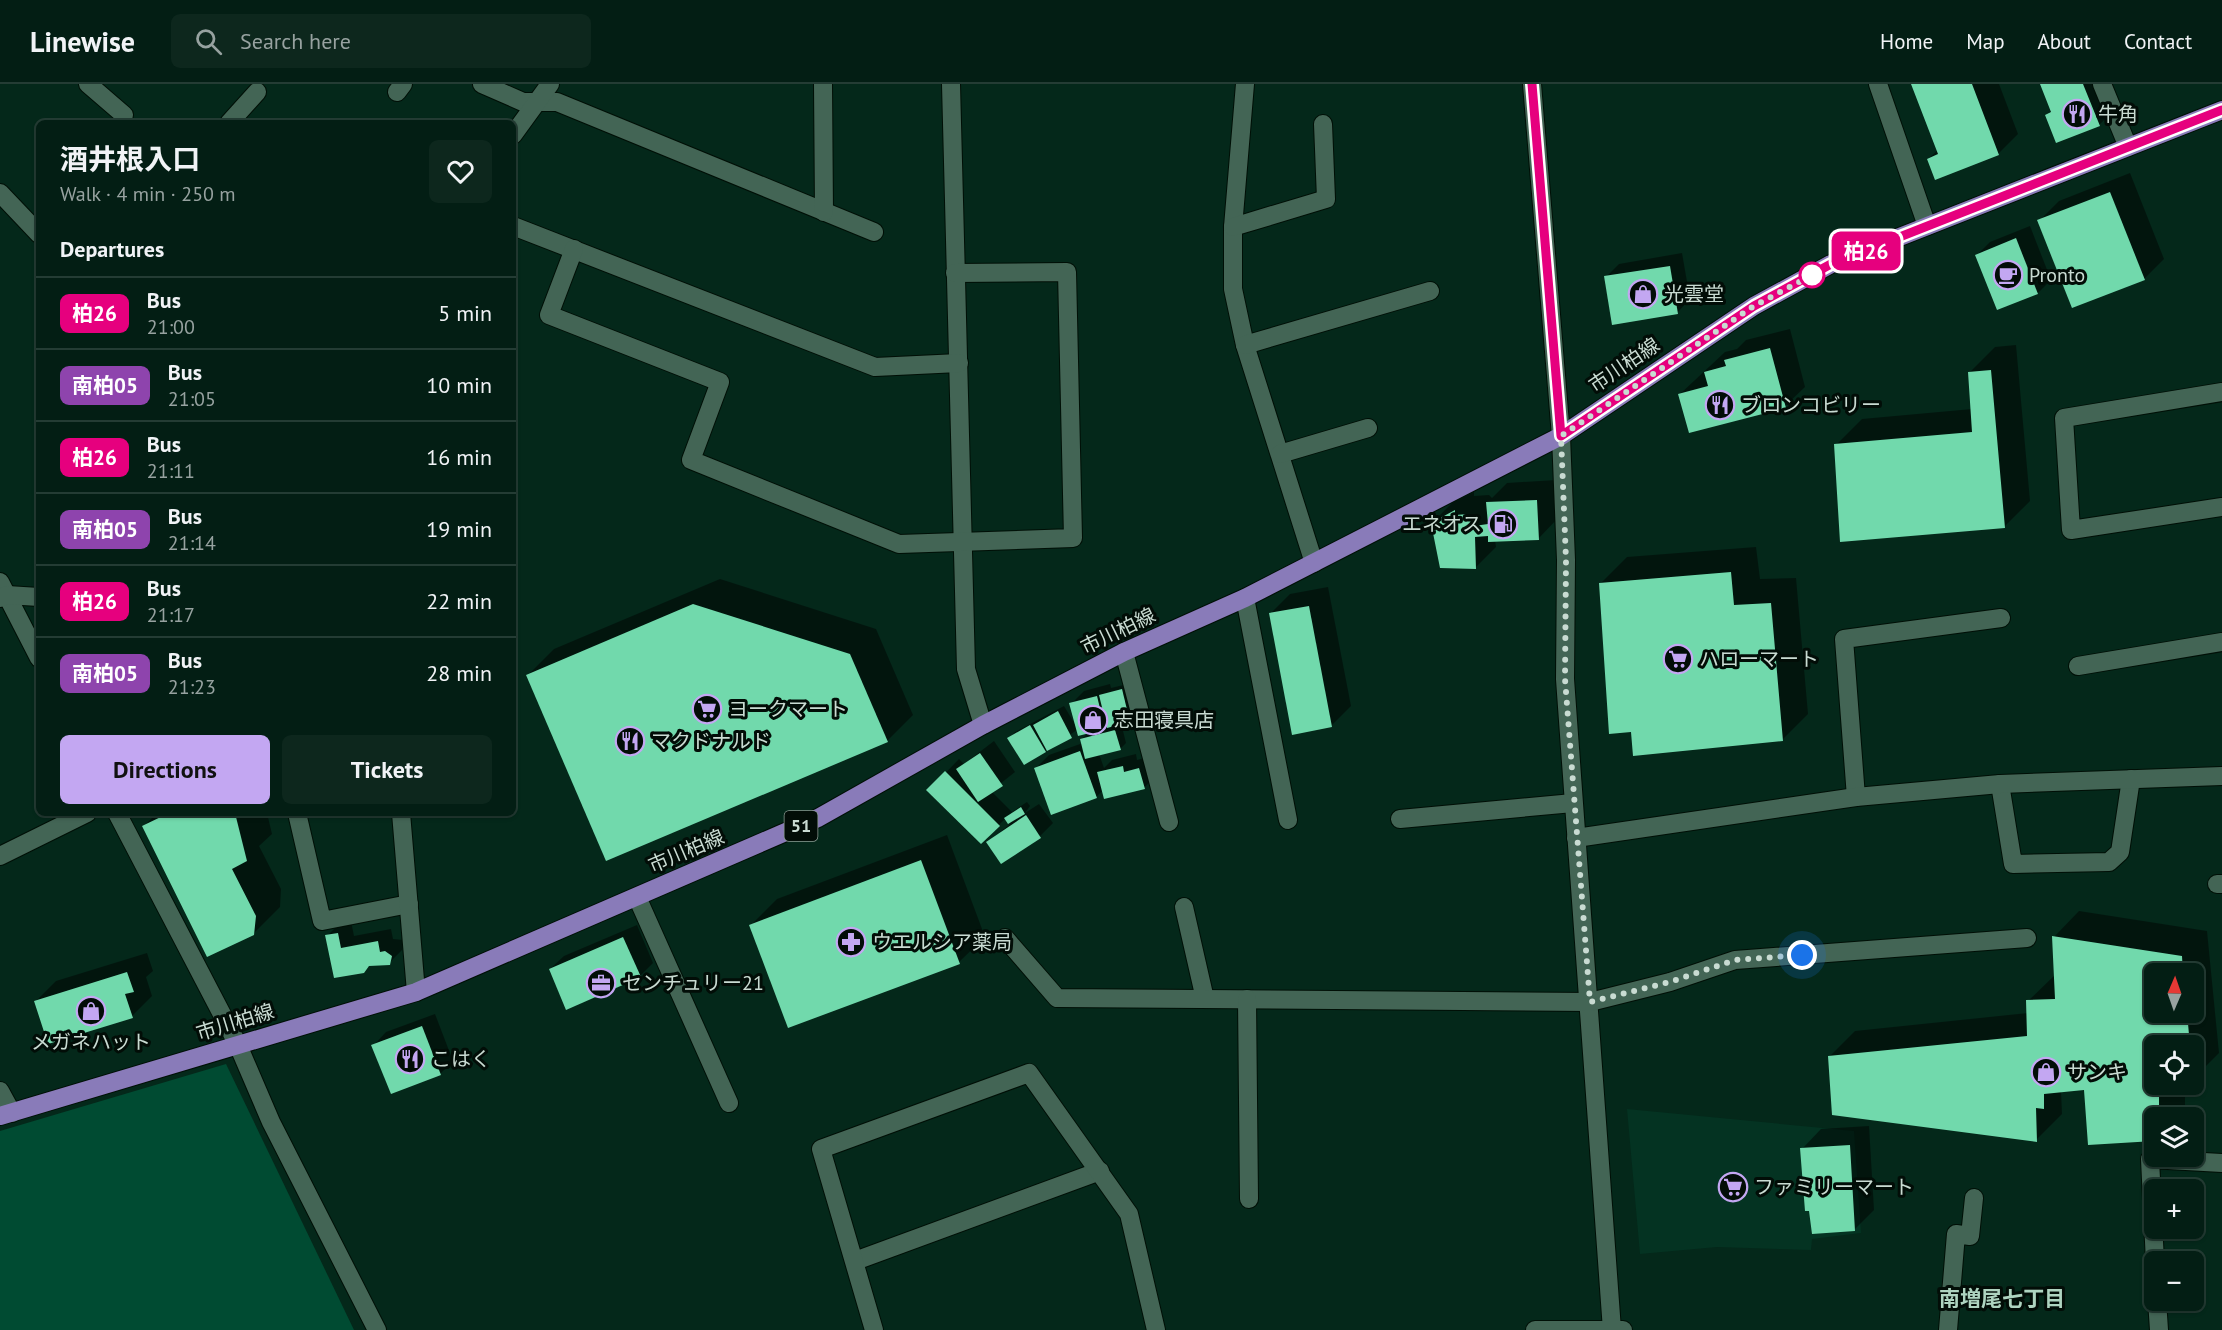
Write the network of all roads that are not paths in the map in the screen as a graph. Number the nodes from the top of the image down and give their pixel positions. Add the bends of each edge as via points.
1 (88, 84) edge
2 (482, 84) edge
3 (550, 84) edge
4 (823, 84) edge
5 (951, 84) edge
6 (1245, 84) edge
7 (1532, 84) edge
8 (1878, 84) edge
9 (2102, 84) edge
10 (257, 92) dead end
11 (538, 101) junction
12 (2222, 110) edge
13 (124, 115) dead end
14 (232, 120) edge
15 (1323, 124) dead end
16 (516, 131) edge
17 (2128, 147) junction
18 (0, 193) edge
19 (824, 212) junction
20 (1927, 225) junction
21 (516, 227) edge
22 (1233, 227) junction
23 (36, 231) edge
24 (874, 232) dead end
25 (574, 249) junction
26 (955, 273) junction
27 (1430, 291) dead end
28 (1245, 345) junction
29 (959, 363) junction
30 (2222, 392) edge
31 (1368, 428) dead end
32 (1561, 436) junction
33 (1280, 454) junction
34 (2222, 507) edge
35 (963, 543) junction
36 (1314, 563) junction
37 (2, 592) edge
38 (36, 597) edge
39 (1245, 598) junction
40 (2001, 618) dead end
41 (2222, 642) edge
42 (1124, 652) junction
43 (36, 653) edge
44 (2078, 666) dead end
45 (983, 725) junction
46 (2222, 776) edge
47 (2131, 779) junction
48 (2000, 784) junction
49 (1856, 797) junction
50 (1573, 803) junction
51 (81, 816) edge
52 (119, 816) edge
53 (298, 816) edge
54 (401, 816) edge
55 (1400, 819) dead end
56 (1288, 820) dead end
57 (1169, 822) dead end
58 (1576, 838) junction
59 (0, 856) edge
60 (637, 897) junction
61 (409, 904) junction
62 (1184, 907) dead end
63 (1005, 938) dead end
64 (2027, 938) dead end
65 (416, 992) junction
66 (1205, 999) junction
67 (1247, 999) junction
68 (1590, 1002) junction
69 (238, 1045) junction
70 (0, 1091) edge
71 (729, 1103) dead end
72 (6, 1115) edge
73 (2222, 1163) edge
74 (1100, 1171) junction
75 (1974, 1198) dead end
76 (1249, 1199) dead end
77 (2154, 1251) edge
78 (855, 1261) junction
79 (2158, 1311) edge
80 (377, 1330) edge
81 (874, 1330) edge
82 (1156, 1330) edge
83 (1535, 1330) edge
84 (1616, 1330) edge
85 (1948, 1330) edge
86 (2159, 1330) edge

1 - 13 street
2 - 11 street via 523,102
3 - 11 street
4 - 19 street
5 - 26 street
6 - 22 street
7 - 32 street
8 - 20 street
9 - 17 street
10 - 14 street
11 - 16 street
11 - 19 street via 557,102
12 - 17 main road, 市川柏線 / 51
15 - 22 street via 1326,199
17 - 20 main road, 市川柏線 / 51
18 - 23 street
19 - 24 street
20 - 32 main road, 市川柏線 / 51 via 1831,264 1754,306
21 - 25 street
22 - 28 street via 1233,289
25 - 29 street via 874,367
25 - 35 street via 549,315 720,382 691,460 898,544
26 - 29 street
26 - 35 street via 1068,272 1073,538
27 - 28 street
28 - 33 street
29 - 35 street
30 - 34 street via 2064,418 2071,530
31 - 33 street
32 - 36 main road, 市川柏線 / 51
32 - 50 street via 1565,679
33 - 36 street
35 - 45 street via 966,669
36 - 39 main road, 市川柏線 / 51
37 - 38 street
37 - 43 street
39 - 42 main road, 市川柏線 / 51
39 - 56 street
40 - 49 street via 1844,639
41 - 44 street
42 - 45 main road, 市川柏線 / 51
42 - 57 street
45 - 60 main road, 市川柏線 / 51 via 818,818
46 - 47 street
47 - 48 street
47 - 48 street via 2120,852 2109,862 2013,864
48 - 49 street
49 - 58 street
50 - 55 street
50 - 58 street
51 - 59 street
52 - 69 street
53 - 61 street via 322,921
54 - 61 street
58 - 68 street
60 - 65 main road, 市川柏線 / 51
60 - 71 street
61 - 65 street
62 - 66 street
63 - 66 street via 1057,998
64 - 68 street via 1735,960 1670,982
65 - 69 main road, 市川柏線 / 51
66 - 67 street
67 - 68 street
67 - 76 street
68 - 84 street
69 - 72 main road, 市川柏線 / 51
69 - 80 street via 271,1122
70 - 72 street
73 - 77 street via 2150,1159
74 - 78 street
74 - 78 street via 1029,1073 821,1149
74 - 82 street via 1129,1215
75 - 85 street via 1970,1236 1956,1234
78 - 81 street
79 - 86 street
83 - 84 street

